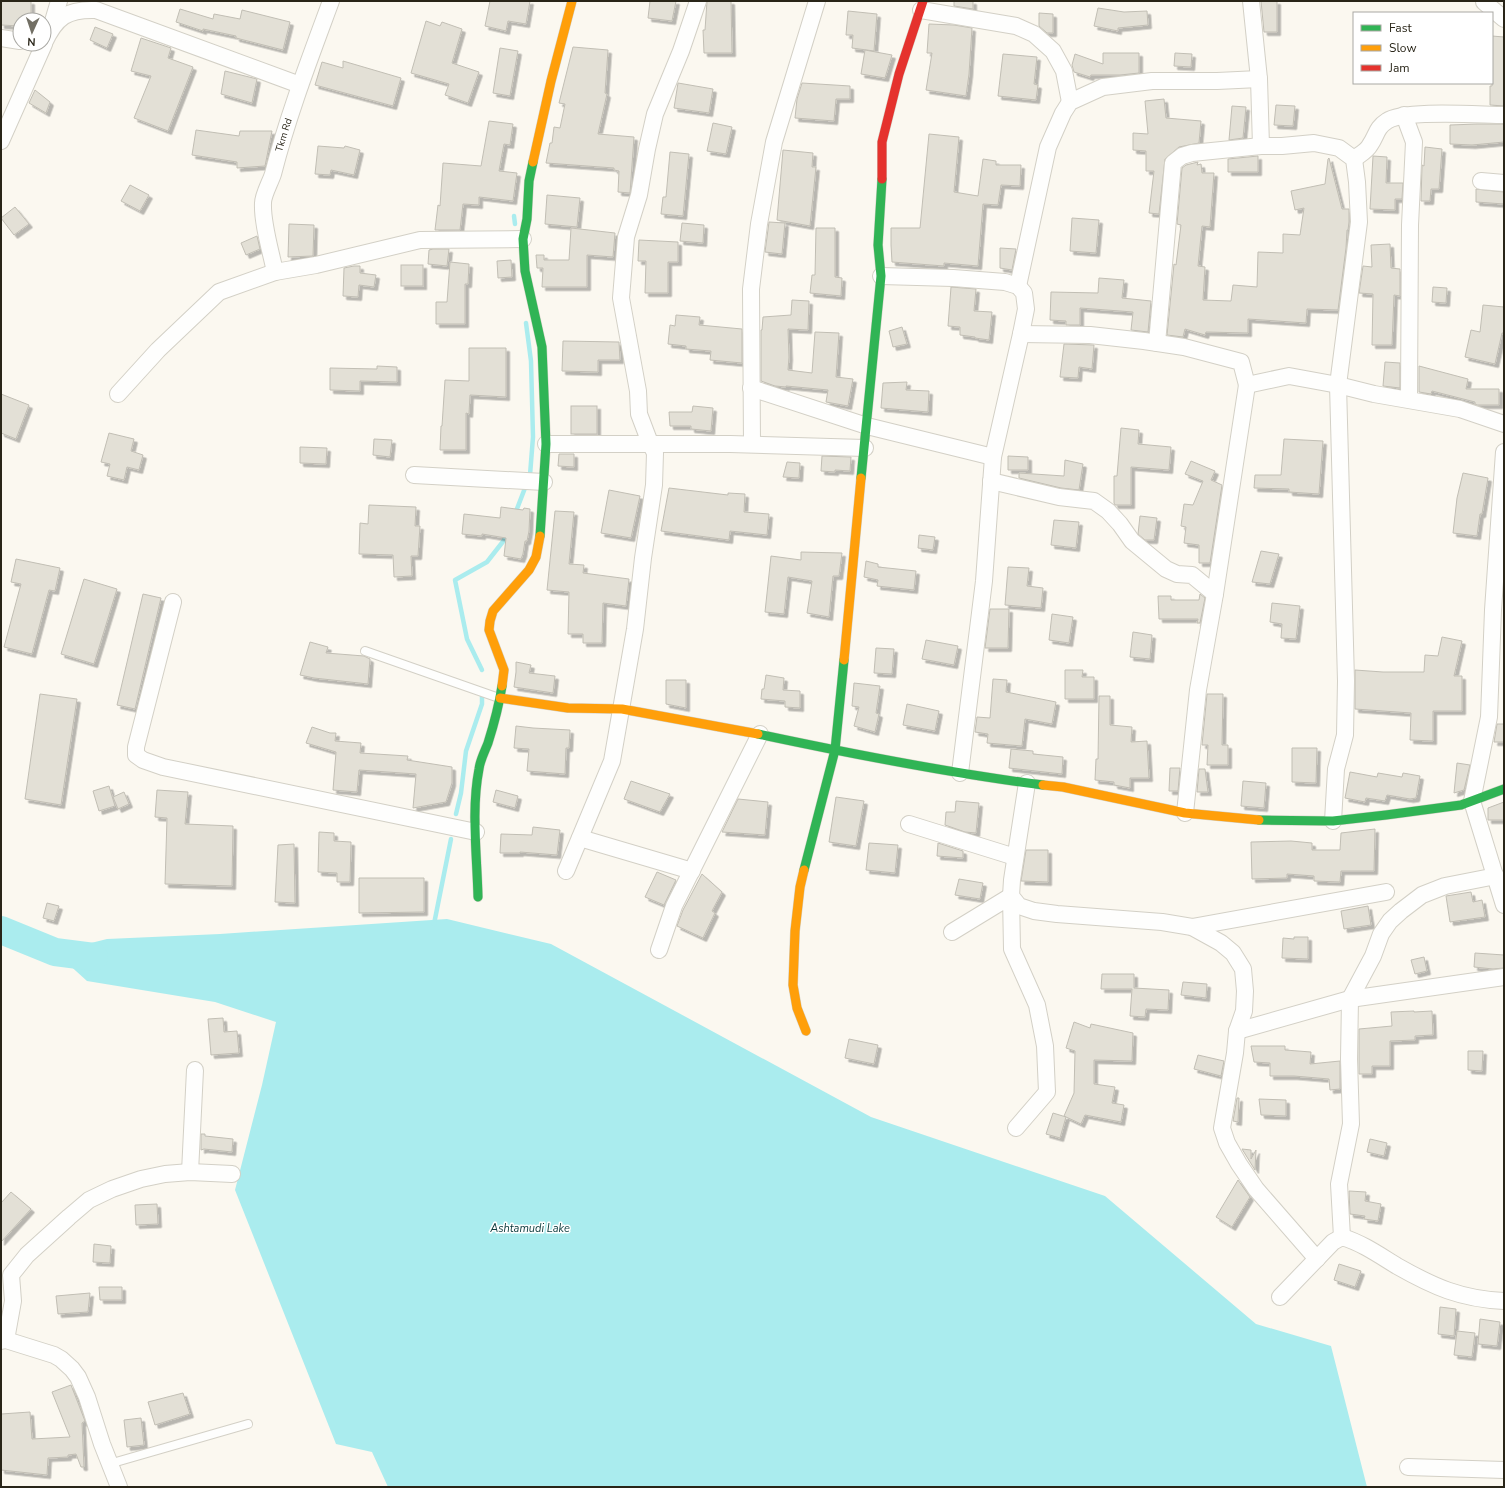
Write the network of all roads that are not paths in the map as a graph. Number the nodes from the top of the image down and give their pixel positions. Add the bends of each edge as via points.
1 (59, 1) edge
2 (331, 1) edge
3 (572, 1) edge
4 (698, 1) edge
5 (817, 1) edge
6 (1251, 1) edge
7 (1484, 1) edge
8 (922, 5) edge
9 (1504, 19) edge
10 (52, 25) edge
11 (52, 27) edge
12 (1, 38) edge
13 (12, 40) edge
14 (38, 52) edge
15 (1259, 79) junction
16 (300, 85) junction
17 (1070, 102) junction
18 (1404, 115) junction
19 (1504, 115) edge
20 (1, 140) edge
21 (1261, 146) junction
22 (1354, 159) junction
23 (1481, 181) dead end
24 (1504, 183) edge
25 (523, 239) junction
26 (275, 272) junction
27 (881, 276) junction
28 (1018, 286) junction
29 (1021, 334) junction
30 (1157, 343) junction
31 (1247, 385) junction
32 (1338, 385) junction
33 (751, 388) junction
34 (118, 394) dead end
35 (1409, 399) junction
36 (1504, 424) edge
37 (867, 426) junction
38 (650, 443) junction
39 (546, 444) junction
40 (752, 444) junction
41 (865, 448) junction
42 (1504, 452) edge
43 (993, 458) junction
44 (414, 476) dead end
45 (991, 481) junction
46 (544, 482) junction
47 (1215, 594) junction
48 (173, 602) dead end
49 (365, 651) dead end
50 (500, 698) junction
51 (622, 709) junction
52 (760, 734) junction
53 (835, 750) junction
54 (960, 773) junction
55 (1027, 783) junction
56 (1504, 789) edge
57 (1472, 801) junction
58 (1185, 813) junction
59 (1333, 821) junction
60 (909, 824) dead end
61 (476, 832) junction
62 (580, 838) junction
63 (1015, 857) junction
64 (692, 870) junction
65 (566, 871) dead end
66 (1496, 876) junction
67 (1386, 892) dead end
68 (1011, 896) junction
69 (478, 897) dead end
70 (1504, 905) edge
71 (1192, 927) junction
72 (952, 932) dead end
73 (659, 950) dead end
74 (1504, 977) edge
75 (1350, 999) junction
76 (806, 1031) dead end
77 (1237, 1031) junction
78 (195, 1070) dead end
79 (1016, 1128) dead end
80 (190, 1172) junction
81 (232, 1174) dead end
82 (1342, 1237) junction
83 (1317, 1259) junction
84 (6, 1272) edge
85 (1280, 1297) dead end
86 (1504, 1301) edge
87 (4, 1341) edge
88 (248, 1424) dead end
89 (109, 1464) junction
90 (1408, 1467) dead end
91 (1504, 1470) edge
92 (119, 1487) edge

1 - 10 street
2 - 16 street, Tkm Rd
3 - 25 street via 529,181 527,220
4 - 38 street via 681,52 655,114 639,195 626,237 621,298 638,391 639,414
5 - 33 street via 774,142 759,224 751,289
6 - 15 street
7 - 9 street
8 - 17 street via 1016,26 1034,34 1053,51 1064,71
8 - 27 street via 899,74 882,142 878,245
11 - 16 street via 68,14 83,9 96,10
12 - 13 street
14 - 20 street
15 - 17 street via 1152,81 1104,87
15 - 21 street
16 - 26 street, Tkm Rd via 270,184 262,202
17 - 28 street via 1048,147
18 - 19 street
18 - 22 street via 1388,120 1376,132 1370,146
18 - 35 street via 1414,142 1410,225
21 - 22 street via 1314,143 1339,148
21 - 30 street via 1192,153 1182,156 1173,164
22 - 32 street via 1359,222
23 - 24 street
25 - 26 street via 420,240 316,265
25 - 39 street via 525,271 542,347
26 - 34 street via 219,292 158,350
27 - 28 street via 953,278 1005,282
27 - 37 street
28 - 29 street via 1024,293 1026,309
29 - 30 street via 1090,335
29 - 43 street
30 - 31 street via 1184,347 1241,362
31 - 32 street via 1289,376
31 - 47 street
32 - 35 street
32 - 59 street via 1346,681 1345,735 1336,769
33 - 37 street
33 - 40 street
35 - 36 street via 1460,409
37 - 41 street
37 - 43 street
38 - 39 street
38 - 40 street
38 - 51 street via 655,453 654,485
39 - 46 street
40 - 41 street
41 - 53 street
42 - 57 street via 1493,610 1489,717
43 - 45 street
44 - 46 street
45 - 47 street via 1059,497 1094,502 1108,511 1132,541 1166,569 1177,574 1192,575
45 - 54 street via 979,627
46 - 50 street via 541,533 536,557 529,570 500,601 490,621 489,630 504,670
47 - 58 street via 1198,690
48 - 61 street via 136,755 162,767
49 - 50 lane
50 - 51 street via 568,708
50 - 61 street via 479,767 475,808
51 - 52 street
51 - 62 street via 612,761
52 - 53 street
52 - 64 street
53 - 54 street
53 - 76 street via 800,887 795,931 793,985 797,1008
54 - 55 street
55 - 58 street via 1063,787
55 - 63 street
56 - 57 street
57 - 59 street via 1461,805
57 - 66 street
58 - 59 street via 1253,820
60 - 63 street
61 - 69 street
62 - 64 street
62 - 65 street
63 - 68 street
64 - 73 street via 674,906
66 - 70 street
66 - 75 street via 1445,886 1422,895 1400,910 1381,934 1373,956
67 - 71 street
68 - 71 street via 1019,906 1034,911
68 - 72 street
68 - 79 street via 1012,950 1037,1005 1045,1046 1047,1092
71 - 77 street via 1221,943 1233,953 1243,969 1244,1011
74 - 75 street
75 - 77 street
75 - 82 street via 1351,1124 1339,1184
77 - 83 street via 1222,1128 1226,1144 1256,1189
78 - 80 street
80 - 81 street
80 - 84 street via 141,1178 112,1188 89,1200
82 - 83 street via 1332,1242
82 - 86 street via 1367,1247 1434,1286 1462,1296
83 - 85 street
84 - 87 street via 12,1300
87 - 89 street via 54,1355 78,1376
88 - 89 lane
89 - 92 street
90 - 91 street

